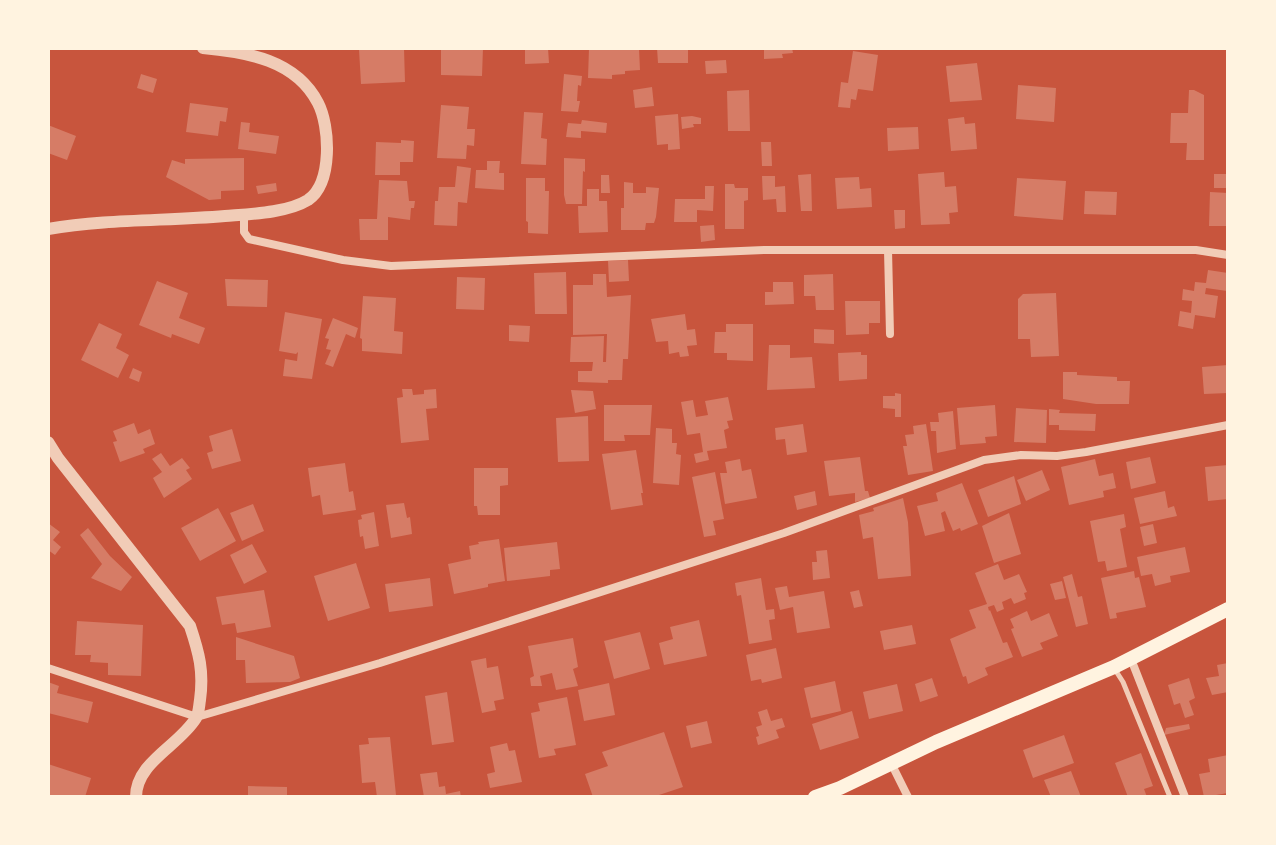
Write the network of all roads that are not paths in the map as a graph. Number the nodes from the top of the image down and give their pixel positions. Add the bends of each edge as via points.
1 (203, 48) edge
2 (244, 214) junction
3 (48, 229) edge
4 (888, 250) junction
5 (1228, 255) edge
6 (890, 334) dead end
7 (1228, 425) edge
8 (48, 442) edge
9 (1228, 609) edge
10 (1131, 659) junction
11 (1114, 667) junction
12 (48, 668) edge
13 (197, 717) junction
14 (891, 763) junction
15 (136, 797) edge
16 (815, 797) edge
17 (908, 797) edge
18 (1170, 797) edge
19 (1185, 797) edge

1 - 2 street via 275,62 294,72 324,114 323,181 310,199 278,211
2 - 3 street
2 - 4 street via 249,239 391,266
4 - 5 street via 1196,250
4 - 6 street
7 - 13 street via 1086,452 984,460 784,533
8 - 13 street via 190,626 203,680
9 - 10 main road
10 - 11 main road
10 - 19 street
11 - 14 main road
11 - 18 lane
12 - 13 street
13 - 15 street via 155,758 136,786
14 - 16 main road
14 - 17 street

